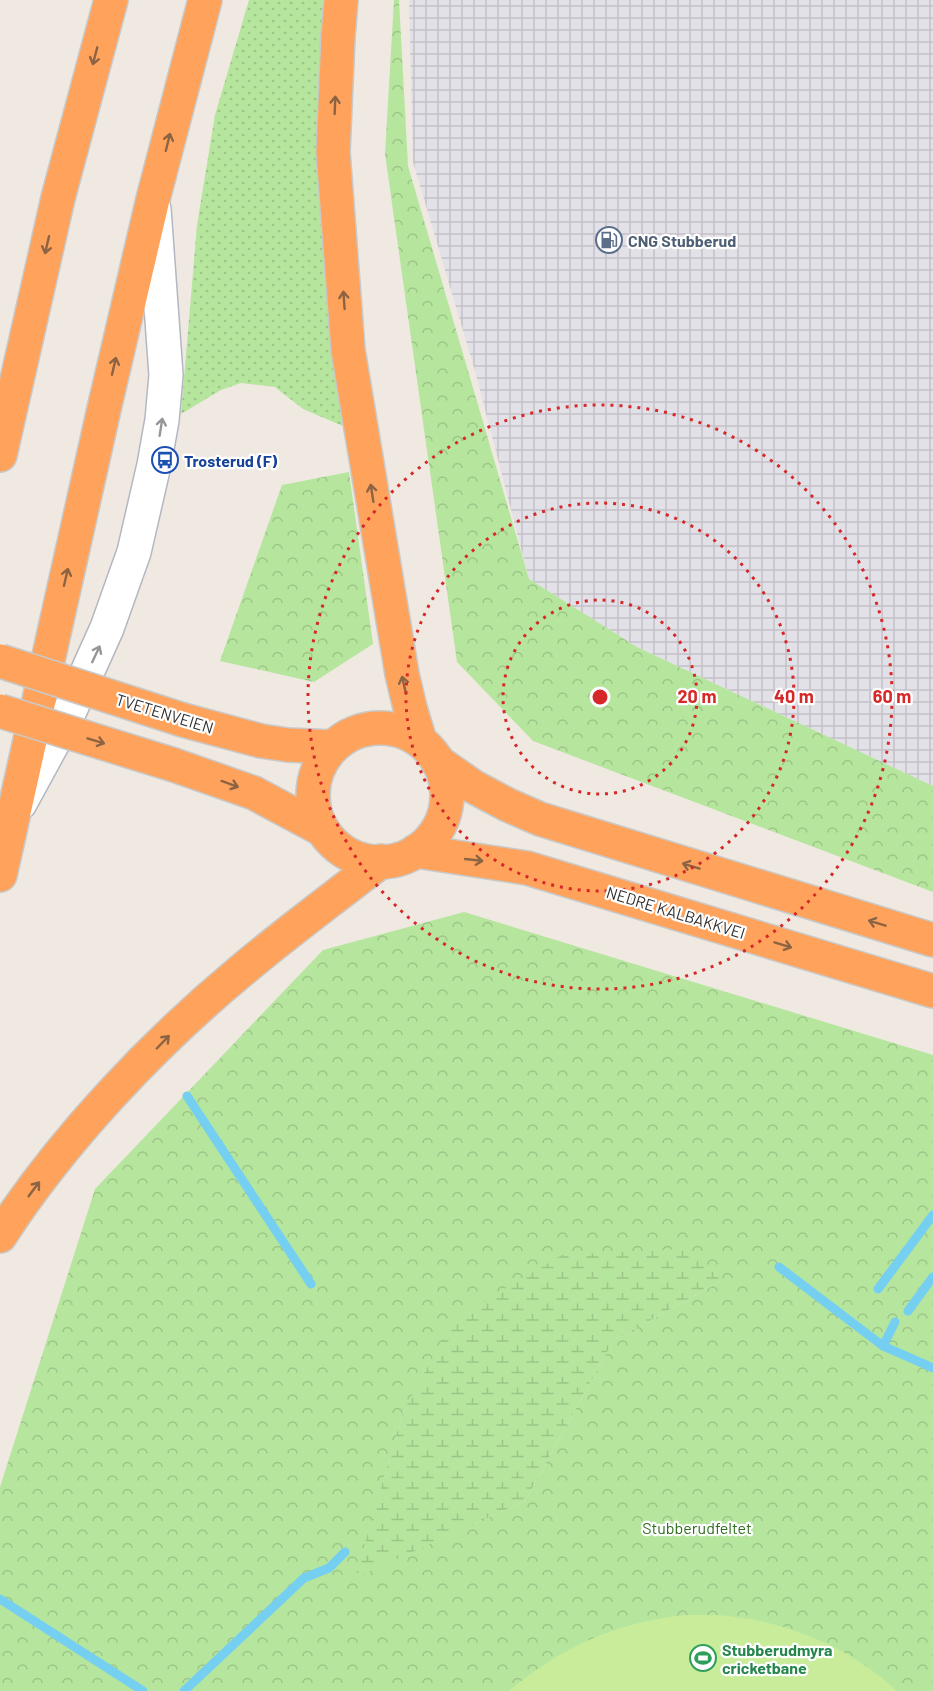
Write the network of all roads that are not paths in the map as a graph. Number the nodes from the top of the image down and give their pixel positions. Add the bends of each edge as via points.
1 (111, 0) edge
2 (206, 0) edge
3 (341, 0) edge
4 (153, 199) junction
5 (0, 455) edge
6 (0, 661) edge
7 (0, 711) edge
8 (333, 747) junction
9 (429, 752) junction
10 (12, 818) junction
11 (323, 830) junction
12 (416, 851) junction
13 (381, 861) junction
14 (0, 875) edge
15 (933, 940) edge
16 (933, 991) edge
17 (0, 1236) edge

1 -> 5 highway via 58,198
4 -> 2 highway
9 -> 3 highway via 410,708 402,674 348,350 333,152
10 -> 4 highway
10 -> 4 lane via 67,717 107,628 134,552 154,465 166,375
6 - 8 highway, TVETENVEIEN, bridge via 261,741
7 -> 11 highway, bridge via 254,793
8 - 9 highway via 360,731 391,728 406,733
8 - 11 highway via 315,778 315,813
9 - 12 highway via 445,781 446,801 442,820
15 -> 9 highway via 540,819 474,787
10 - 14 highway
11 - 13 highway via 342,850
12 - 13 highway
12 -> 16 highway, NEDRE KALBAKKVEI via 527,868
17 -> 13 highway via 96,1112 170,1035 240,971

